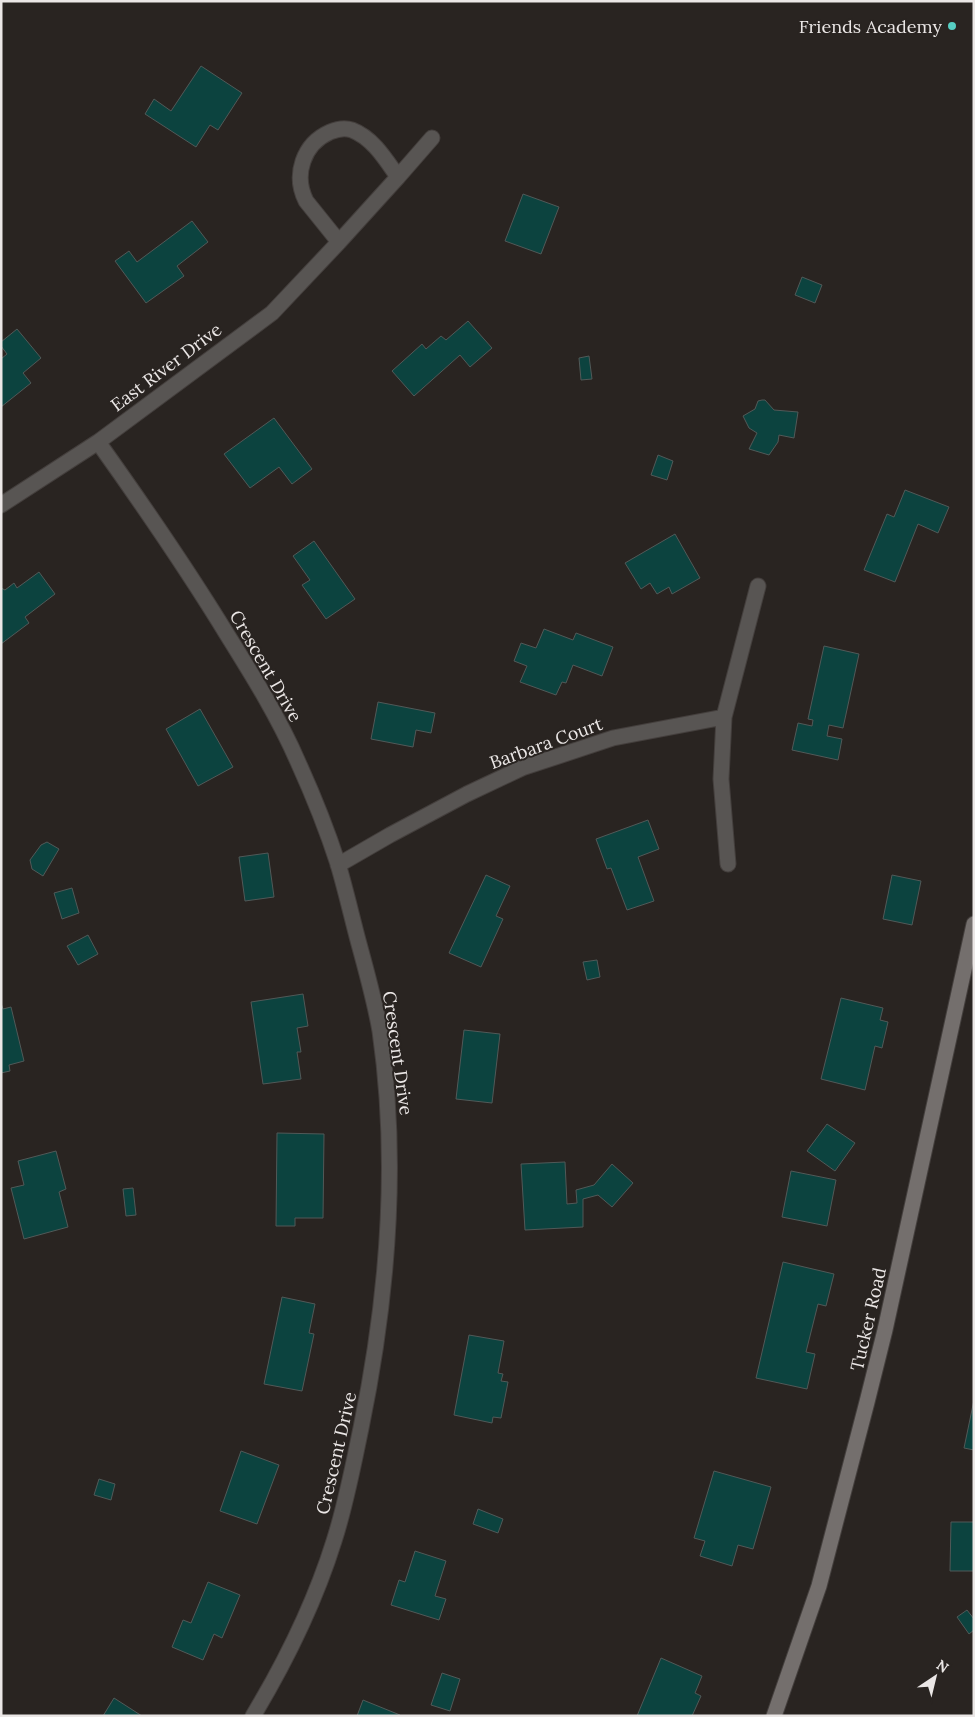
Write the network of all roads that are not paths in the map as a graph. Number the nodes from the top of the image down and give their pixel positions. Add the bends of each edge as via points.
1 (432, 138) dead end
2 (398, 177) junction
3 (339, 242) junction
4 (98, 442) junction
5 (1, 505) edge
6 (758, 586) dead end
7 (724, 717) junction
8 (728, 864) dead end
9 (338, 865) junction
10 (974, 924) edge
11 (253, 1716) edge
12 (774, 1716) edge

1 - 2 street, East River Drive
2 - 3 street, East River Drive
2 - 3 street via 381,153 354,130 339,129 315,142 301,166 300,185 306,201
3 - 4 street, East River Drive via 272,313
4 - 5 street, East River Drive
4 - 9 street, Crescent Drive via 178,557 253,677 297,760
6 - 7 street
7 - 8 street via 721,778
7 - 9 street, Barbara Court via 614,738 522,768 466,794
9 - 11 street, Crescent Drive via 372,995 384,1063 389,1177 386,1268 374,1362 358,1446 334,1542 290,1648
10 - 12 main road, Tucker Road via 885,1330 850,1472 819,1586

